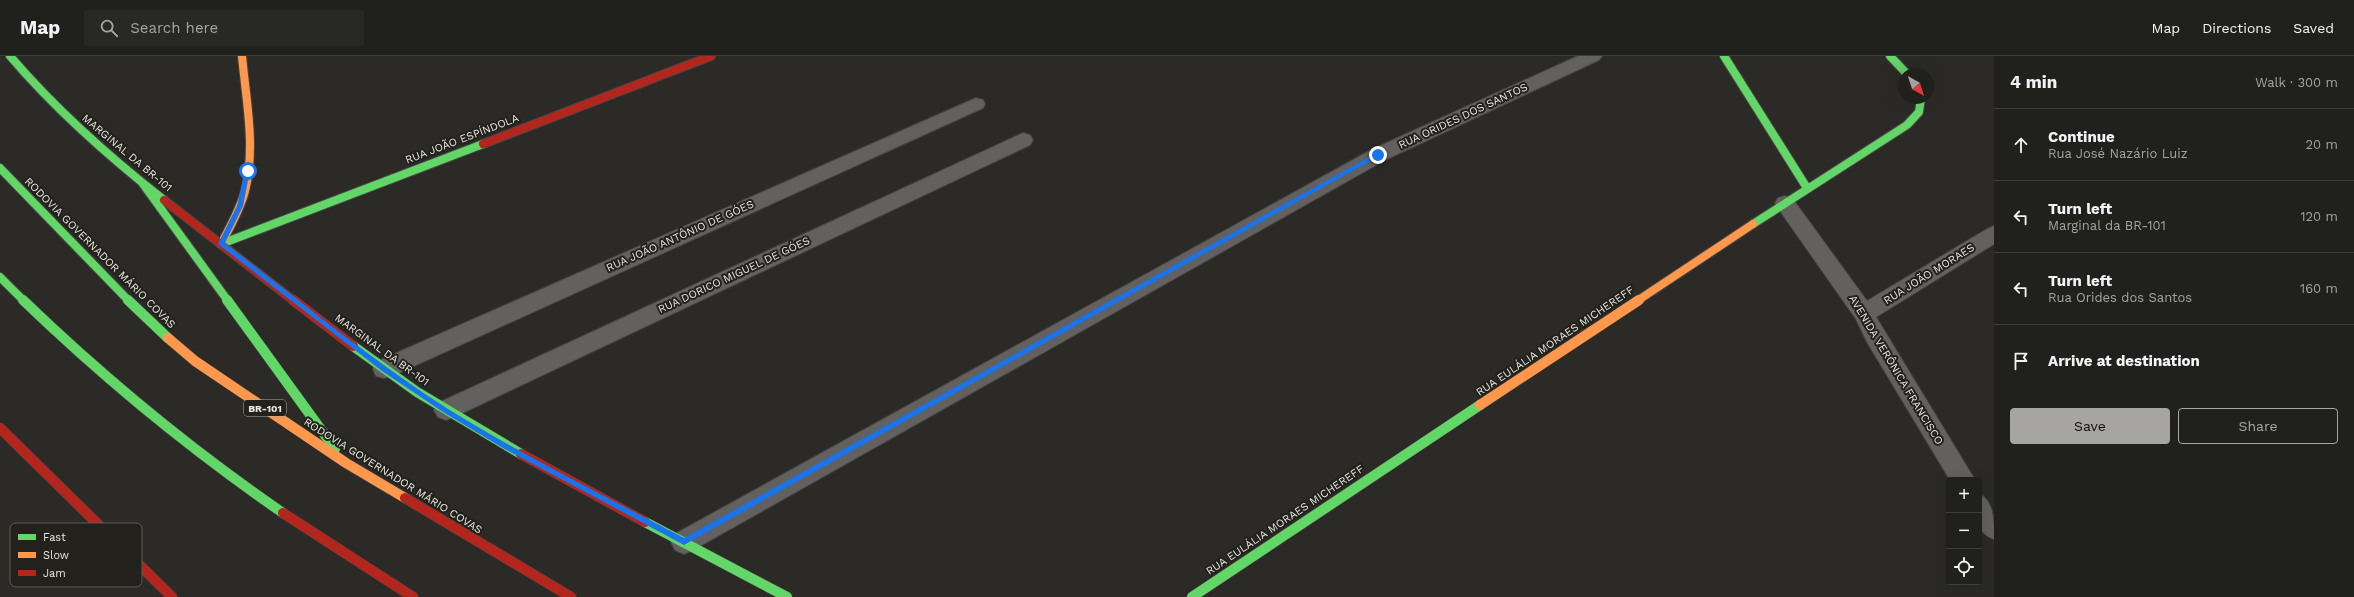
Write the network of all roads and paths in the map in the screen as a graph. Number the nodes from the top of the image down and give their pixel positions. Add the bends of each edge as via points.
1 (10, 56) edge
2 (242, 56) edge
3 (711, 56) edge
4 (1594, 56) edge
5 (1724, 56) edge
6 (1890, 56) edge
7 (1901, 68) edge
8 (976, 104) dead end
9 (1920, 104) edge
10 (1023, 140) dead end
11 (0, 168) edge
12 (143, 184) junction
13 (1807, 188) junction
14 (1785, 203) junction
15 (1990, 241) edge
16 (221, 244) junction
17 (0, 277) edge
18 (1864, 314) junction
19 (384, 369) junction
20 (446, 410) junction
21 (0, 428) edge
22 (346, 463) junction
23 (1961, 477) edge
24 (1982, 509) edge
25 (97, 523) edge
26 (1994, 528) edge
27 (684, 542) junction
28 (142, 568) edge
29 (172, 597) edge
30 (413, 597) edge
31 (571, 597) edge
32 (788, 597) edge
33 (1192, 597) edge

1 - 12 main road, MARGINAL DA BR-101 via 25,75 77,127
2 - 16 main road via 248,171 240,206
3 - 16 main road, RUA JOÃO ESPÍNDOLA
4 - 27 street, RUA ORIDES DOS SANTOS via 1378,155
5 - 13 main road
6 - 7 main road
8 - 19 street, RUA JOÃO ANTÔNIO DE GÓES
9 - 13 main road, RUA EULÁLIA MORAES MICHEREFF via 1919,112 1907,125
10 - 20 street, RUA DORICO MIGUEL DE GÓES
11 - 22 main road, RODOVIA GOVERNADOR MÁRIO COVAS / BR-101 via 158,329 195,361
12 - 16 main road, MARGINAL DA BR-101
12 - 22 main road
13 - 14 main road, RUA EULÁLIA MORAES MICHEREFF
14 - 18 street, AVENIDA VERÔNICA FRANCISCO
14 - 33 main road, RUA EULÁLIA MORAES MICHEREFF
15 - 18 street, RUA JOÃO MORAES
16 - 19 main road, MARGINAL DA BR-101
17 - 30 main road via 60,337 142,410 248,490
18 - 23 street, AVENIDA VERÔNICA FRANCISCO
19 - 20 main road, MARGINAL DA BR-101
20 - 27 main road, MARGINAL DA BR-101 via 505,446
21 - 25 main road
22 - 31 main road, RODOVIA GOVERNADOR MÁRIO COVAS / BR-101
24 - 26 street
27 - 32 main road, MARGINAL DA BR-101
28 - 29 main road

